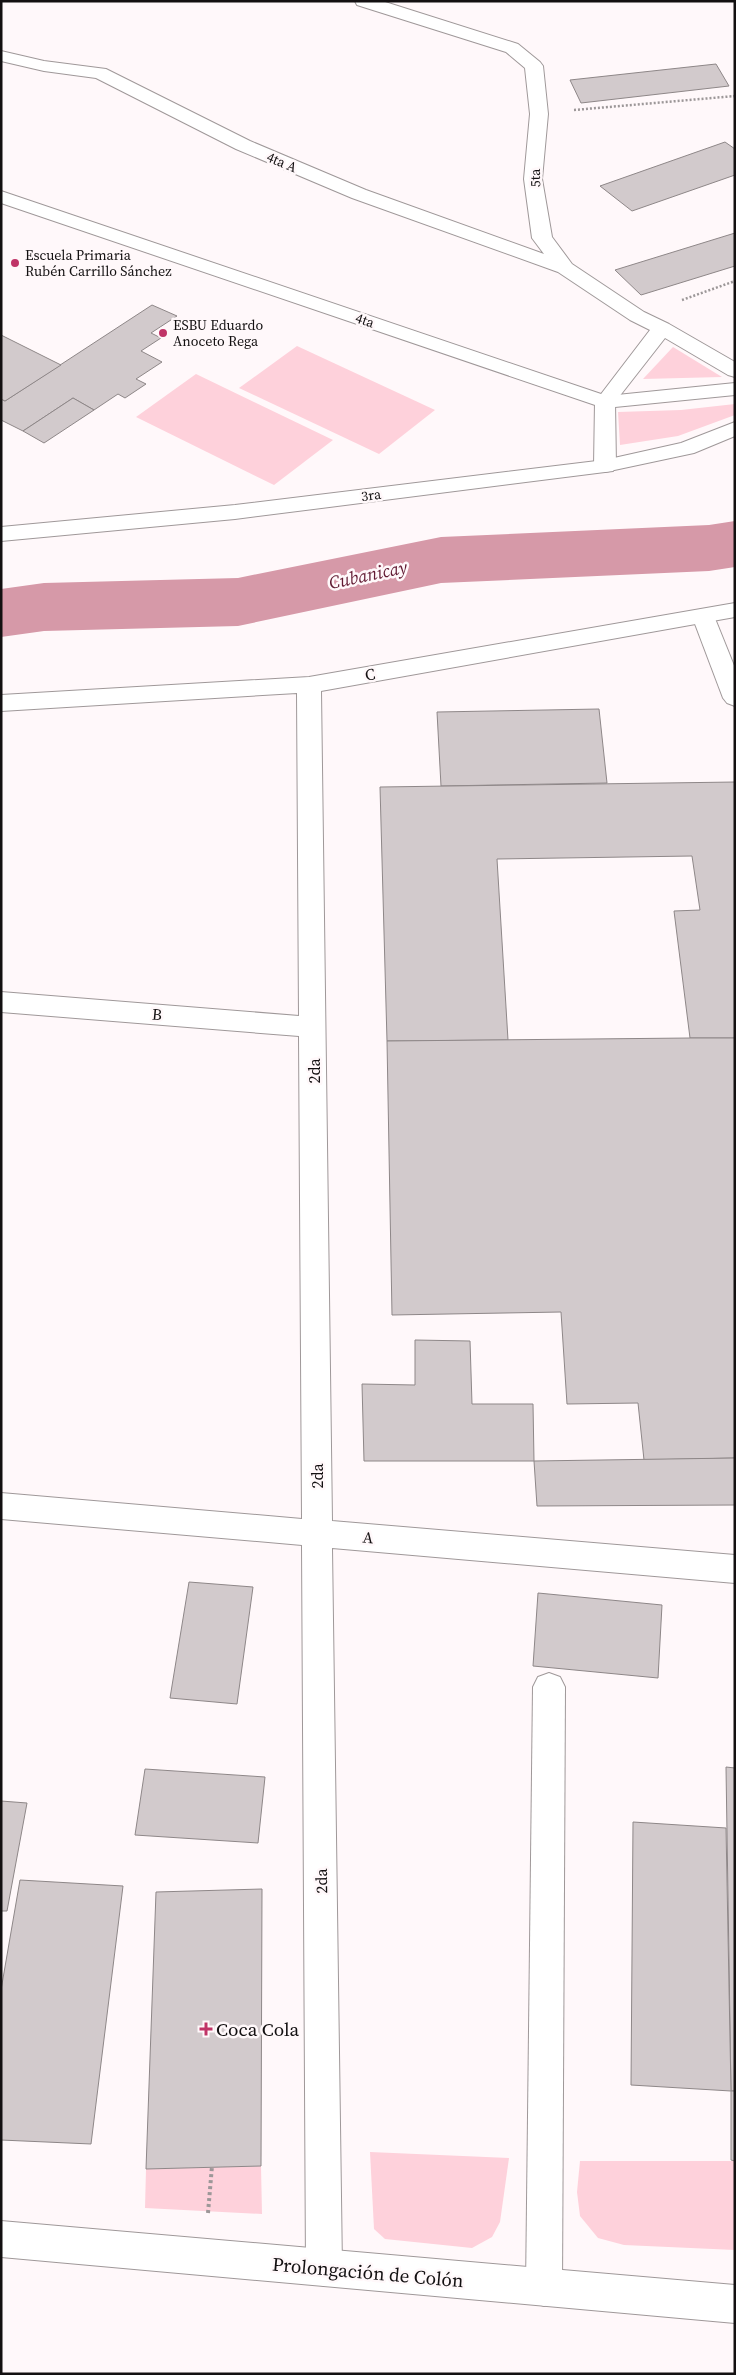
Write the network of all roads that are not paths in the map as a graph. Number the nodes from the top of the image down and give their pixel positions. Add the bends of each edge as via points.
1 (363, 1) edge
2 (1, 56) edge
3 (1, 197) edge
4 (565, 268) junction
5 (662, 328) junction
6 (735, 372) edge
7 (735, 389) edge
8 (605, 402) junction
9 (735, 428) edge
10 (605, 466) junction
11 (1, 534) edge
12 (735, 610) edge
13 (703, 616) junction
14 (309, 685) junction
15 (732, 687) edge
16 (1, 703) edge
17 (1, 1002) edge
18 (313, 1027) junction
19 (1, 1506) edge
20 (318, 1533) junction
21 (735, 1569) edge
22 (549, 1687) dead end
23 (1, 2239) edge
24 (324, 2268) junction
25 (544, 2288) junction
26 (735, 2304) edge

1 - 4 street, 5ta via 512,48 534,66 539,114 533,179 542,238
2 - 4 street, 4ta A via 100,74 243,145 359,194
3 - 8 street, 4ta
4 - 5 street, 5ta via 637,316
5 - 6 street, 5ta
5 - 8 street
7 - 8 street, 4ta
8 - 10 street
9 - 10 street, 3ra via 687,448
10 - 11 street, 3ra via 235,512
12 - 13 street, C
13 - 14 street, C
13 - 15 street
14 - 16 street, C
14 - 18 street, 2da
17 - 18 street, B
18 - 20 street, 2da
19 - 20 street, A
20 - 21 street, A
20 - 24 street, 2da
22 - 25 street
23 - 24 street, Prolongación de Colón
24 - 25 street, Prolongación de Colón
25 - 26 street, Prolongación de Colón

